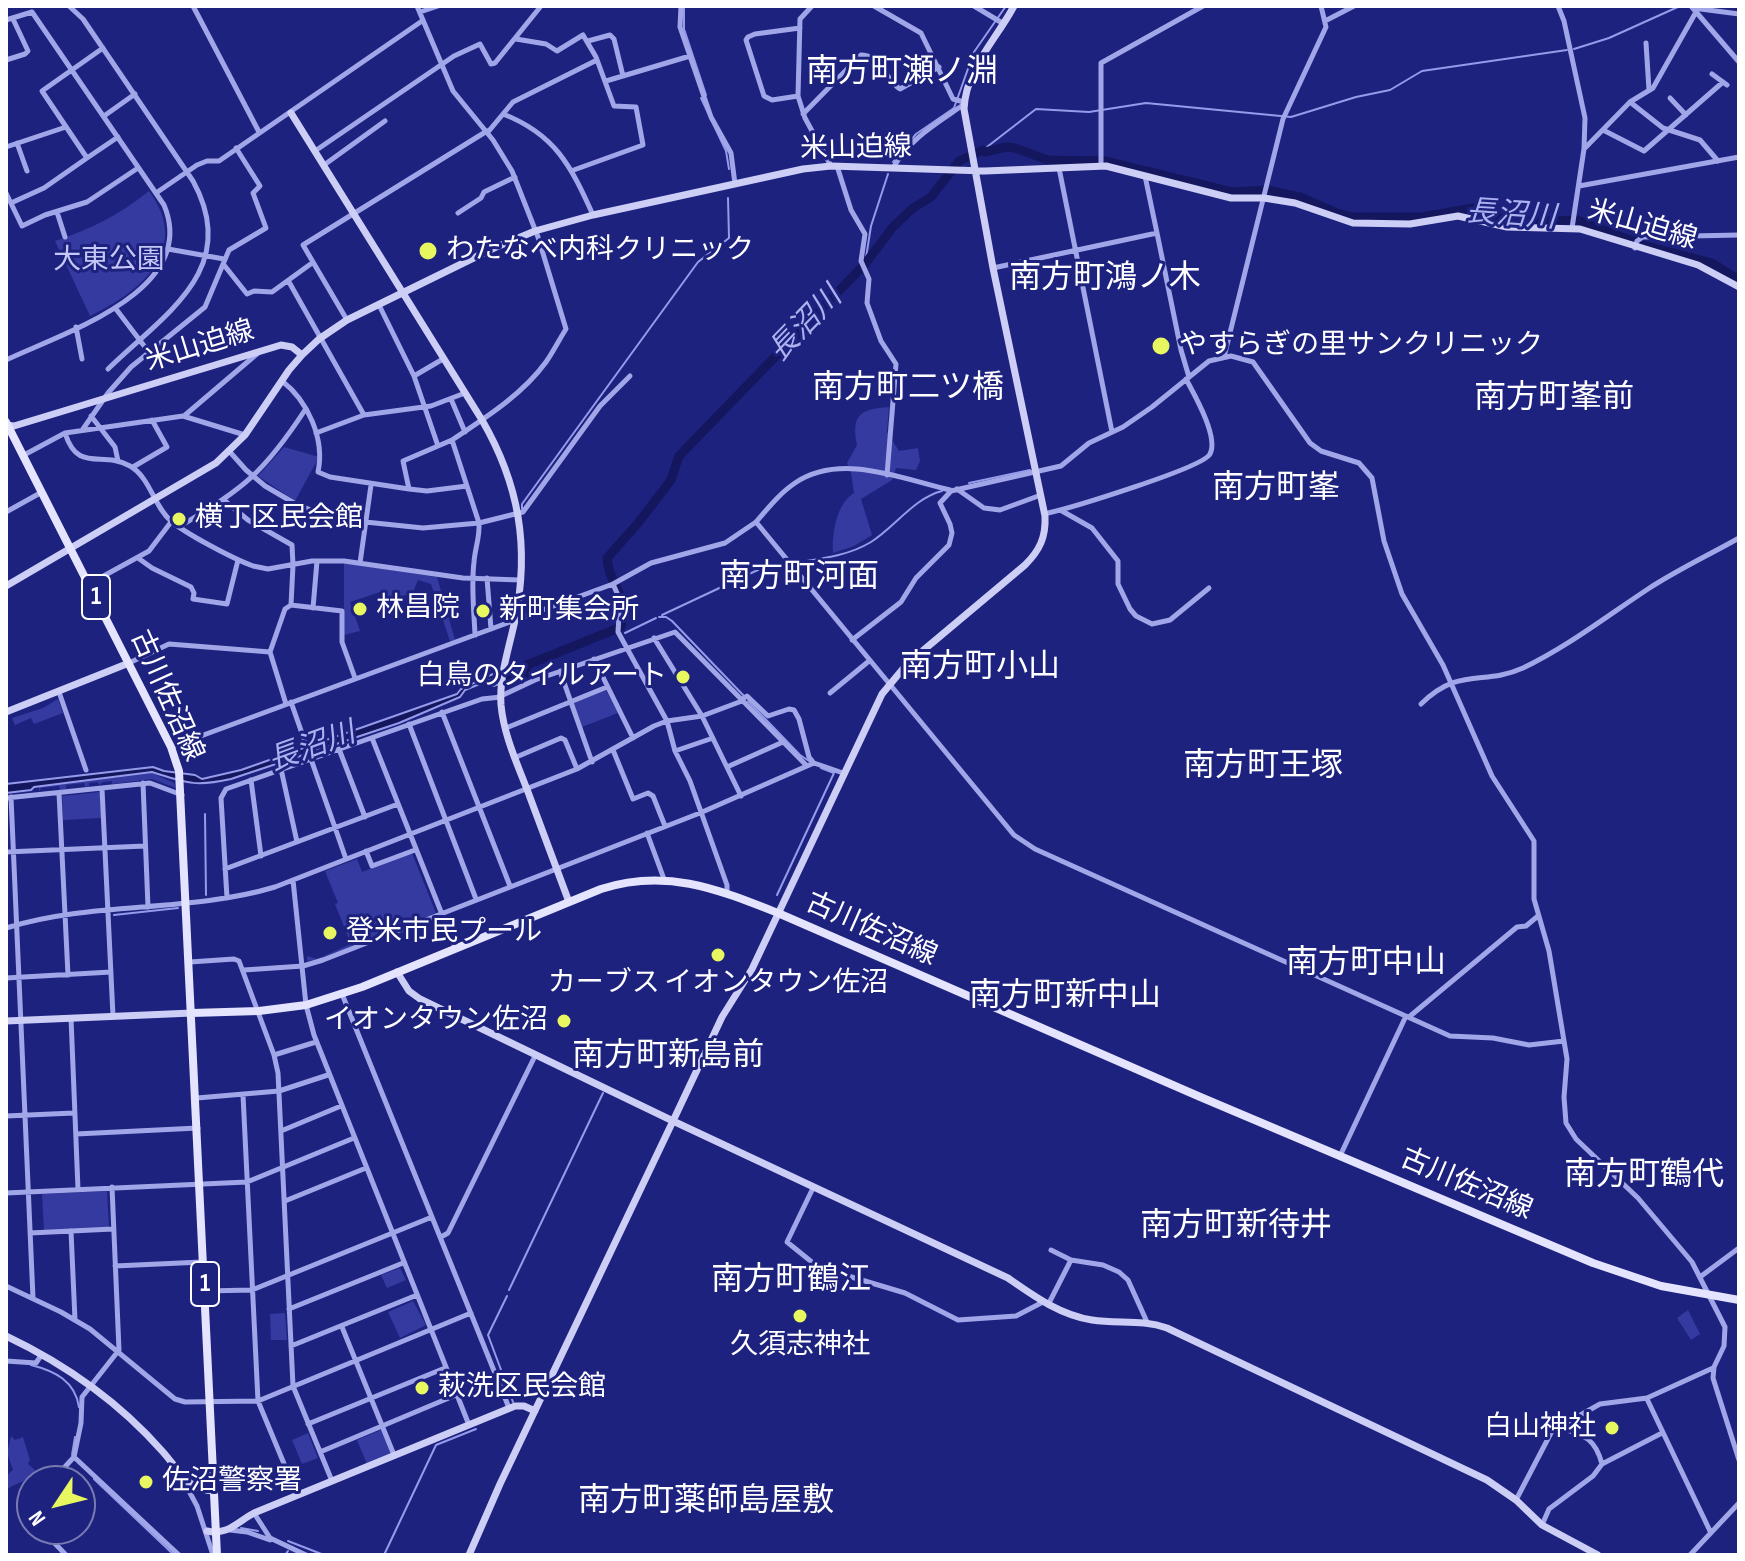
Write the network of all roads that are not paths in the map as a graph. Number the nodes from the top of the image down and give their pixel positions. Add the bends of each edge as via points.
1 (37, 6) edge
2 (69, 6) edge
3 (193, 6) edge
4 (438, 6) edge
5 (541, 6) edge
6 (681, 6) edge
7 (812, 6) edge
8 (874, 6) edge
9 (974, 6) edge
10 (1014, 6) edge
11 (1203, 6) edge
12 (1321, 6) edge
13 (1354, 6) edge
14 (1558, 6) edge
15 (418, 9) edge
16 (1693, 9) edge
17 (32, 12) junction
18 (1739, 14) edge
19 (9, 20) edge
20 (422, 21) junction
21 (1000, 21) junction
22 (1325, 21) junction
23 (800, 28) junction
24 (516, 39) junction
25 (588, 41) junction
26 (1646, 43) dead end
27 (103, 48) junction
28 (690, 56) junction
29 (6, 60) edge
30 (597, 60) junction
31 (1739, 62) edge
32 (440, 64) junction
33 (939, 67) junction
34 (72, 70) junction
35 (1712, 74) dead end
36 (623, 76) junction
37 (606, 81) junction
38 (1649, 91) junction
39 (135, 94) junction
40 (798, 96) junction
41 (1670, 98) dead end
42 (1630, 102) junction
43 (961, 103) junction
44 (291, 113) junction
45 (503, 114) junction
46 (803, 114) junction
47 (1686, 115) junction
48 (104, 116) junction
49 (385, 121) dead end
50 (66, 127) junction
51 (1603, 130) junction
52 (1668, 130) junction
53 (259, 132) junction
54 (487, 132) junction
55 (118, 137) junction
56 (17, 143) junction
57 (6, 147) edge
58 (236, 148) junction
59 (1584, 149) junction
60 (315, 151) junction
61 (1739, 157) edge
62 (87, 158) junction
63 (1718, 161) junction
64 (1101, 163) junction
65 (324, 165) junction
66 (834, 166) junction
67 (1059, 167) junction
68 (138, 168) junction
69 (893, 168) junction
70 (974, 170) junction
71 (27, 171) dead end
72 (187, 171) junction
73 (571, 171) junction
74 (1145, 176) junction
75 (515, 177) junction
76 (733, 184) junction
77 (1579, 189) junction
78 (6, 193) edge
79 (156, 193) junction
80 (1264, 198) junction
81 (11, 203) junction
82 (57, 212) junction
83 (458, 213) dead end
84 (354, 214) junction
85 (593, 215) junction
86 (1573, 222) junction
87 (535, 231) junction
88 (1157, 233) junction
89 (1739, 235) edge
90 (65, 237) dead end
91 (1636, 245) junction
92 (168, 249) junction
93 (1076, 251) junction
94 (205, 256) junction
95 (224, 262) junction
96 (312, 263) junction
97 (993, 268) junction
98 (289, 282) junction
99 (1739, 287) edge
100 (404, 293) junction
101 (379, 305) junction
102 (116, 309) junction
103 (347, 320) junction
104 (76, 327) junction
105 (138, 338) junction
106 (319, 339) junction
107 (148, 351) junction
108 (258, 353) junction
109 (302, 355) junction
110 (1224, 357) junction
111 (82, 359) dead end
112 (443, 359) junction
113 (6, 360) edge
114 (108, 369) dead end
115 (414, 376) junction
116 (630, 376) dead end
117 (1188, 378) junction
118 (282, 381) junction
119 (465, 393) junction
120 (451, 399) junction
121 (104, 400) junction
122 (424, 407) junction
123 (306, 409) junction
124 (364, 415) junction
125 (91, 416) junction
126 (183, 416) junction
127 (152, 420) junction
128 (482, 420) junction
129 (7, 424) edge
130 (101, 427) junction
131 (83, 429) junction
132 (465, 432) junction
133 (1112, 432) junction
134 (65, 433) junction
135 (316, 433) junction
136 (245, 435) junction
137 (452, 440) junction
138 (438, 446) junction
139 (230, 452) junction
140 (24, 455) junction
141 (118, 461) junction
142 (133, 467) junction
143 (1037, 473) junction
144 (887, 475) junction
145 (254, 477) junction
146 (371, 485) junction
147 (467, 486) junction
148 (409, 489) junction
149 (954, 490) junction
150 (43, 491) junction
151 (1042, 495) junction
152 (156, 500) junction
153 (225, 501) junction
154 (1061, 510) junction
155 (6, 512) edge
156 (518, 513) junction
157 (1048, 513) dead end
158 (171, 522) junction
159 (366, 522) junction
160 (756, 522) junction
161 (479, 523) junction
162 (179, 526) junction
163 (1739, 538) edge
164 (71, 548) junction
165 (138, 558) junction
166 (238, 560) junction
167 (317, 560) junction
168 (360, 563) junction
169 (293, 565) junction
170 (473, 578) junction
171 (487, 578) junction
172 (520, 580) junction
173 (89, 584) junction
174 (615, 584) junction
175 (6, 586) edge
176 (1209, 588) dead end
177 (291, 605) junction
178 (313, 608) junction
179 (515, 621) junction
180 (491, 629) junction
181 (475, 635) junction
182 (654, 638) junction
183 (852, 640) junction
184 (626, 648) junction
185 (270, 652) junction
186 (594, 659) junction
187 (869, 661) junction
188 (129, 663) junction
189 (560, 671) junction
190 (355, 678) junction
191 (1450, 683) junction
192 (889, 684) junction
193 (607, 687) junction
194 (59, 692) junction
195 (830, 693) dead end
196 (501, 695) junction
197 (743, 699) junction
198 (571, 702) junction
199 (289, 703) junction
200 (1421, 704) dead end
201 (6, 712) edge
202 (442, 712) junction
203 (702, 716) junction
204 (667, 721) junction
205 (409, 724) junction
206 (505, 728) junction
207 (372, 738) junction
208 (633, 738) junction
209 (713, 738) junction
210 (783, 742) junction
211 (171, 747) junction
212 (339, 749) junction
213 (613, 750) junction
214 (675, 751) junction
215 (311, 757) junction
216 (514, 758) junction
217 (592, 762) junction
218 (811, 764) junction
219 (727, 767) junction
220 (281, 769) junction
221 (577, 769) junction
222 (86, 770) dead end
223 (843, 773) junction
224 (251, 780) junction
225 (143, 783) junction
226 (102, 789) junction
227 (181, 790) junction
228 (527, 790) junction
229 (59, 793) junction
230 (741, 796) junction
231 (8, 798) edge
232 (398, 804) junction
233 (480, 808) junction
234 (700, 813) junction
235 (365, 817) junction
236 (446, 821) junction
237 (665, 826) junction
238 (334, 829) junction
239 (647, 833) junction
240 (409, 835) junction
241 (297, 842) junction
242 (145, 846) junction
243 (106, 848) junction
244 (62, 849) junction
245 (415, 850) junction
246 (366, 851) junction
247 (10, 852) edge
248 (261, 856) junction
249 (346, 859) junction
250 (556, 868) junction
251 (225, 869) junction
252 (664, 879) junction
253 (293, 880) junction
254 (614, 885) junction
255 (510, 886) junction
256 (704, 887) junction
257 (727, 893) junction
258 (227, 898) junction
259 (476, 899) junction
260 (569, 902) junction
261 (187, 903) junction
262 (148, 907) junction
263 (109, 912) junction
264 (441, 913) junction
265 (778, 913) junction
266 (66, 916) junction
267 (1538, 916) junction
268 (16, 925) junction
269 (6, 928) edge
270 (455, 947) junction
271 (190, 962) junction
272 (303, 966) junction
273 (244, 970) junction
274 (111, 972) junction
275 (397, 972) junction
276 (68, 975) junction
277 (6, 978) edge
278 (19, 978) junction
279 (342, 994) junction
280 (306, 1005) junction
281 (259, 1011) junction
282 (192, 1013) junction
283 (113, 1016) junction
284 (1407, 1017) junction
285 (71, 1018) junction
286 (20, 1020) junction
287 (6, 1021) edge
288 (1564, 1041) junction
289 (316, 1042) junction
290 (274, 1055) junction
291 (535, 1056) junction
292 (328, 1075) junction
293 (279, 1091) junction
294 (243, 1095) junction
295 (197, 1098) junction
296 (341, 1106) junction
297 (74, 1113) junction
298 (25, 1115) junction
299 (6, 1116) edge
300 (673, 1121) junction
301 (198, 1128) junction
302 (281, 1131) junction
303 (76, 1134) junction
304 (354, 1138) junction
305 (1340, 1156) junction
306 (283, 1167) junction
307 (366, 1168) junction
308 (247, 1182) junction
309 (201, 1184) junction
310 (112, 1187) junction
311 (813, 1188) junction
312 (78, 1189) junction
313 (28, 1192) junction
314 (6, 1193) edge
315 (285, 1201) junction
316 (432, 1217) junction
317 (113, 1229) junction
318 (71, 1231) junction
319 (391, 1232) junction
320 (30, 1233) junction
321 (441, 1237) junction
322 (1739, 1248) edge
323 (1051, 1250) dead end
324 (1071, 1260) junction
325 (204, 1262) junction
326 (403, 1263) junction
327 (115, 1266) junction
328 (289, 1275) junction
329 (1700, 1277) junction
330 (6, 1286) edge
331 (252, 1290) junction
332 (205, 1291) junction
333 (417, 1295) junction
334 (1709, 1296) junction
335 (33, 1298) junction
336 (1739, 1300) edge
337 (1046, 1303) junction
338 (289, 1309) junction
339 (471, 1313) junction
340 (75, 1320) junction
341 (1147, 1322) junction
342 (342, 1327) junction
343 (432, 1330) junction
344 (6, 1336) edge
345 (291, 1346) junction
346 (119, 1350) junction
347 (42, 1354) junction
348 (356, 1360) junction
349 (6, 1361) edge
350 (1714, 1367) junction
351 (445, 1368) junction
352 (90, 1385) junction
353 (293, 1386) junction
354 (456, 1395) junction
355 (371, 1398) junction
356 (1647, 1398) junction
357 (258, 1401) junction
358 (210, 1402) junction
359 (509, 1408) junction
360 (535, 1411) junction
361 (308, 1424) junction
362 (382, 1425) junction
363 (469, 1425) junction
364 (1558, 1427) junction
365 (1662, 1433) junction
366 (320, 1452) junction
367 (394, 1455) junction
368 (73, 1460) junction
369 (1739, 1460) edge
370 (1602, 1464) junction
371 (68, 1465) edge
372 (174, 1467) junction
373 (332, 1481) junction
374 (214, 1491) junction
375 (297, 1495) junction
376 (1516, 1500) junction
377 (1739, 1503) edge
378 (254, 1513) junction
379 (1542, 1525) junction
380 (230, 1530) junction
381 (1710, 1531) junction
382 (211, 1532) junction
383 (278, 1543) junction
384 (179, 1555) edge
385 (215, 1555) edge
386 (306, 1555) edge
387 (469, 1555) edge
388 (1598, 1555) edge
389 (1690, 1555) edge

1 - 17 street
2 - 27 street
3 - 53 street
4 - 15 street
5 - 24 street
6 - 28 street via 680,27
7 - 23 street via 800,19
8 - 33 street via 921,33
9 - 21 street
10 - 21 street
11 - 64 street via 1101,63
12 - 22 street
13 - 22 street
14 - 59 street via 1584,110
15 - 20 street
16 - 18 street
16 - 31 street
16 - 38 street
17 - 19 street
17 - 34 street
19 - 29 street via 28,51
20 - 32 street
20 - 44 street
21 - 43 street
22 - 80 street via 1284,117
23 - 40 street
23 - 40 street via 746,40 764,96
24 - 25 street via 557,51 583,35
24 - 32 street via 495,63 480,44
25 - 30 street
25 - 36 street via 610,35 614,39
26 - 38 street
27 - 34 street
27 - 39 street
28 - 36 street
28 - 76 street via 711,117 731,153
30 - 37 street
30 - 45 street via 513,102
32 - 54 street via 453,91
32 - 60 street
33 - 43 street
33 - 46 street via 900,89 864,54
34 - 48 street
34 - 50 street via 42,91
35 - 47 street via 1725,83
36 - 37 street
37 - 73 street via 614,106 636,107 643,145
38 - 42 street
39 - 48 street
39 - 72 street
40 - 46 street
41 - 47 street
42 - 51 street
42 - 52 street
43 - 69 street via 920,135
43 - 70 street
44 - 53 street
44 - 60 street
45 - 54 street
45 - 73 street via 541,134
46 - 66 street
47 - 52 street
48 - 55 street
49 - 65 street
50 - 56 street
50 - 62 street
51 - 52 street via 1644,151
51 - 59 street
52 - 63 street via 1700,140
53 - 58 street
54 - 75 street
54 - 84 street
55 - 62 street
55 - 68 street
56 - 57 street
56 - 71 street
58 - 72 street via 219,161 202,162
58 - 95 street via 260,186 253,196 267,225 229,250
59 - 77 street
60 - 65 street
61 - 63 street
62 - 81 street
63 - 77 street
64 - 67 street, 米山迫線
64 - 74 street, 米山迫線
65 - 84 street
66 - 69 street, 米山迫線
66 - 76 street, 米山迫線
66 - 144 street via 865,234 867,303 896,364
67 - 70 street, 米山迫線
67 - 93 street
68 - 79 street
68 - 82 street via 87,202
69 - 70 street, 米山迫線
70 - 97 street
72 - 79 street
72 - 94 street via 204,205
73 - 85 street
74 - 80 street, 米山迫線 via 1231,198
74 - 88 street
75 - 83 street
75 - 87 street
76 - 85 street, 米山迫線
77 - 86 street
78 - 81 street
79 - 92 street via 168,216
80 - 86 street, 米山迫線 via 1353,223 1410,224 1458,216 1512,228
80 - 110 street
81 - 82 street via 22,226
82 - 90 street
84 - 96 street via 304,244
84 - 100 street
85 - 87 street, 米山迫線
86 - 91 street, 米山迫線
87 - 100 street, 米山迫線
87 - 128 street via 566,329 546,363
88 - 93 street
88 - 117 street
89 - 91 street via 1646,237
91 - 99 street, 米山迫線 via 1698,265
92 - 94 street
92 - 102 street via 153,277
93 - 97 street
93 - 133 street
94 - 95 street
94 - 105 street via 187,294
95 - 98 street via 247,294 272,292
95 - 107 street via 205,307
96 - 98 street
96 - 103 street
97 - 143 street
98 - 106 street
100 - 101 street, 米山迫線
100 - 112 street
101 - 103 street, 米山迫線
101 - 115 street
102 - 104 street
102 - 105 street
103 - 106 street, 米山迫線
104 - 111 street
104 - 113 street
105 - 107 street
105 - 114 street
106 - 109 street, 米山迫線
106 - 124 street
107 - 121 street
108 - 109 street, 米山迫線 via 288,345
108 - 121 street, 米山迫線
108 - 126 street
109 - 118 street
110 - 117 street via 1209,361
110 - 191 street via 1253,362 1316,448 1367,470 1376,487 1384,541 1402,594
112 - 115 street
112 - 119 street
115 - 122 street
116 - 156 street via 600,406
117 - 133 street
117 - 154 street via 1209,431 1208,455 1186,469
118 - 123 street
118 - 136 street
119 - 120 street
119 - 128 street
120 - 122 street
120 - 132 street
121 - 125 street
121 - 129 street, 米山迫線
122 - 124 street
122 - 138 street
123 - 135 street
123 - 145 street
124 - 135 street
125 - 130 street
125 - 131 street
126 - 127 street
126 - 136 street
127 - 130 street
127 - 142 street via 167,447
128 - 132 street
128 - 156 street via 508,473
129 - 140 main road, 古川佐沼線 / 1
130 - 131 street
130 - 141 street
131 - 134 street
132 - 137 street
133 - 143 street via 1061,466
134 - 140 street
134 - 141 street via 71,448 84,459
135 - 146 street via 318,472
136 - 139 street
137 - 138 street
137 - 147 street
138 - 148 street via 403,461
139 - 145 street
139 - 152 street
140 - 150 main road, 古川佐沼線 / 1
141 - 142 street
142 - 152 street
143 - 149 street
143 - 151 street
144 - 149 street
144 - 160 street via 841,467 817,473 788,489
145 - 153 street
145 - 159 street via 310,510
146 - 148 street
146 - 159 street
147 - 148 street
147 - 161 street
149 - 151 street via 984,508 1000,510
149 - 183 street via 940,503 952,533 949,545 901,602
150 - 155 street
150 - 164 main road, 古川佐沼線 / 1
151 - 192 street via 1046,525 1037,551
152 - 158 street
152 - 164 street
153 - 162 street
153 - 169 street via 289,542
154 - 157 street
154 - 176 street via 1098,534 1118,561 1118,584 1130,609 1148,622 1170,620
156 - 161 street
156 - 172 street
158 - 162 street
158 - 165 street
159 - 161 street via 423,528
159 - 168 street
160 - 174 street via 718,546 651,563
160 - 183 street
161 - 170 street
162 - 166 street
163 - 191 street via 1523,667
164 - 173 main road, 古川佐沼線 / 1
164 - 175 street
165 - 166 street via 191,587 193,599 227,604
165 - 173 street
166 - 169 street via 268,569
167 - 168 street
167 - 169 street
167 - 178 street
168 - 170 street
169 - 177 street
170 - 171 street
170 - 181 street
171 - 172 street
171 - 180 street
172 - 179 street
173 - 188 main road, 古川佐沼線 / 1
174 - 179 street
174 - 184 street via 618,630
177 - 178 street
177 - 185 street
178 - 190 street via 342,611 342,642
179 - 180 street
179 - 196 street
180 - 181 street
181 - 190 street
182 - 184 street
182 - 197 street via 677,633
182 - 203 street
183 - 187 street
184 - 186 street
184 - 204 street
185 - 188 street via 169,644
185 - 199 street
186 - 189 street
186 - 193 street
187 - 192 street
187 - 195 street
188 - 194 street
188 - 211 main road, 古川佐沼線 / 1
189 - 196 street
189 - 198 street
190 - 199 street
191 - 200 street
191 - 267 street via 1492,776 1534,841
192 - 223 street
192 - 284 street via 1025,844
193 - 198 street
193 - 208 street
194 - 201 street
194 - 222 street
196 - 202 street
196 - 206 street
197 - 203 street
197 - 210 street
197 - 218 street via 768,716 794,710
198 - 206 street
198 - 217 street
199 - 211 street
199 - 215 street
202 - 205 street
202 - 233 street
203 - 204 street
203 - 209 street
204 - 208 street
204 - 214 street
205 - 207 street
205 - 236 street
206 - 216 street
207 - 212 street
207 - 232 street
208 - 213 street
209 - 214 street
209 - 219 street
210 - 218 street
210 - 219 street
211 - 227 main road, 古川佐沼線 / 1
212 - 215 street
212 - 235 street
213 - 217 street
213 - 237 street via 633,799 653,796
214 - 234 street
215 - 220 street
215 - 238 street
216 - 221 street via 561,738
216 - 228 street
217 - 221 street
218 - 223 street
218 - 230 street
219 - 230 street
220 - 224 street
220 - 241 street
221 - 228 street
223 - 265 street
224 - 248 street
224 - 251 street via 223,792
225 - 226 street
225 - 227 street
225 - 242 street
226 - 229 street
226 - 243 street
227 - 261 main road, 古川佐沼線 / 1
228 - 233 street
228 - 250 street
229 - 231 street
229 - 244 street
230 - 234 street
231 - 247 street
232 - 235 street
232 - 240 street
233 - 236 street
233 - 255 street
234 - 237 street
234 - 257 street
235 - 238 street
236 - 240 street
236 - 259 street
237 - 239 street
238 - 241 street
238 - 249 street
239 - 250 street
239 - 252 street
240 - 245 street
240 - 246 street
241 - 248 street
242 - 243 street
242 - 262 street
243 - 244 street
243 - 263 street
244 - 247 street
244 - 266 street
245 - 246 street via 372,866
245 - 264 street
246 - 249 street
247 - 268 street
248 - 251 street
249 - 253 street
250 - 255 street
250 - 260 street
251 - 258 street
252 - 254 main road, 古川佐沼線
252 - 256 main road, 古川佐沼線
253 - 258 street
253 - 272 street
254 - 256 street
254 - 260 main road, 古川佐沼線
255 - 259 street
256 - 257 main road, 古川佐沼線
257 - 265 main road, 古川佐沼線
258 - 261 street
259 - 264 street
260 - 270 main road, 古川佐沼線
261 - 262 street
261 - 271 main road, 古川佐沼線 / 1
262 - 263 street
263 - 266 street
263 - 274 street
264 - 270 street
264 - 272 street
265 - 300 street
265 - 305 main road, 古川佐沼線
266 - 268 street
266 - 276 street
267 - 284 street via 1517,927
267 - 288 street
268 - 269 street
268 - 278 street
270 - 275 main road, 古川佐沼線
271 - 273 street via 236,959
271 - 282 main road, 古川佐沼線 / 1
272 - 273 street
272 - 280 street
273 - 281 street
274 - 276 street
274 - 283 street
275 - 279 main road, 古川佐沼線
275 - 291 street via 420,999
276 - 278 street
277 - 278 street
278 - 286 street
279 - 280 main road, 古川佐沼線
279 - 316 street
280 - 281 main road, 古川佐沼線
280 - 289 street
281 - 282 main road, 古川佐沼線
281 - 290 street
282 - 283 street
282 - 295 main road, 古川佐沼線 / 1
283 - 285 street
284 - 288 street via 1455,1037 1529,1045
284 - 305 street
285 - 286 street
285 - 297 street
286 - 287 street
286 - 298 street
288 - 329 street via 1569,1131 1638,1198
289 - 290 street
289 - 292 street
290 - 293 street
291 - 300 street
291 - 321 street via 448,1233
292 - 293 street
292 - 296 street
293 - 294 street
293 - 302 street
294 - 295 street
294 - 308 street
295 - 301 main road, 古川佐沼線 / 1
296 - 302 street
296 - 304 street
297 - 298 street
297 - 303 street
298 - 299 street
298 - 313 street
300 - 311 street
300 - 360 street
301 - 303 street
301 - 309 main road, 古川佐沼線 / 1
302 - 306 street
303 - 312 street
304 - 306 street
304 - 307 street
305 - 334 main road, 古川佐沼線 via 1609,1270
306 - 308 street
306 - 315 street
307 - 315 street
307 - 319 street
308 - 309 street
308 - 331 street
309 - 310 street
309 - 325 main road, 古川佐沼線 / 1
310 - 312 street
310 - 317 street
311 - 337 street via 1008,1278
311 - 337 street via 787,1242 813,1264 897,1290 958,1320 1016,1316
312 - 313 street
313 - 314 street
313 - 320 street
315 - 328 street
316 - 319 street
316 - 321 street
317 - 318 street
317 - 327 street
318 - 320 street
318 - 340 street
319 - 326 street
319 - 328 street
320 - 335 street
321 - 339 street
322 - 329 street
323 - 324 street
324 - 337 street
324 - 341 street via 1103,1265 1124,1276
325 - 327 street
325 - 332 main road, 古川佐沼線 / 1
326 - 333 street
326 - 338 street
327 - 346 street
328 - 331 street
328 - 338 street
329 - 334 street
330 - 335 street
331 - 332 street
331 - 357 street
332 - 358 main road, 古川佐沼線 / 1
333 - 342 street
333 - 343 street
334 - 336 main road, 古川佐沼線
334 - 350 street via 1726,1333
335 - 340 street
337 - 341 street via 1092,1320
338 - 345 street
339 - 343 street
339 - 359 street
340 - 346 street
341 - 376 street via 1487,1480
342 - 345 street
342 - 348 street
343 - 348 street
343 - 351 street
344 - 347 street
345 - 353 street
346 - 352 street
346 - 358 street via 178,1401
347 - 349 street via 36,1363
347 - 352 street
348 - 353 street
348 - 355 street
350 - 356 street
350 - 369 street via 1714,1383
351 - 354 street
351 - 355 street
352 - 368 street via 82,1397
352 - 372 street
353 - 357 street
353 - 361 street
354 - 362 street
354 - 363 street
355 - 361 street
355 - 362 street
356 - 364 street via 1600,1404
356 - 365 street
357 - 358 street
357 - 375 street
358 - 374 main road, 古川佐沼線 / 1
359 - 360 street
359 - 363 street
360 - 387 street
361 - 366 street
362 - 366 street
362 - 367 street
363 - 367 street
364 - 370 street via 1589,1439
364 - 376 street via 1548,1435
365 - 370 street
365 - 381 street
366 - 373 street
367 - 373 street
368 - 371 street
368 - 384 street
370 - 379 street via 1549,1509
372 - 374 street via 192,1487
372 - 382 street
373 - 375 street
374 - 382 main road, 古川佐沼線 / 1
375 - 378 street
376 - 379 street
377 - 381 street
378 - 380 street
378 - 383 street
379 - 388 street
380 - 382 street
380 - 383 street
381 - 389 street
382 - 385 main road, 古川佐沼線 / 1
383 - 386 street

